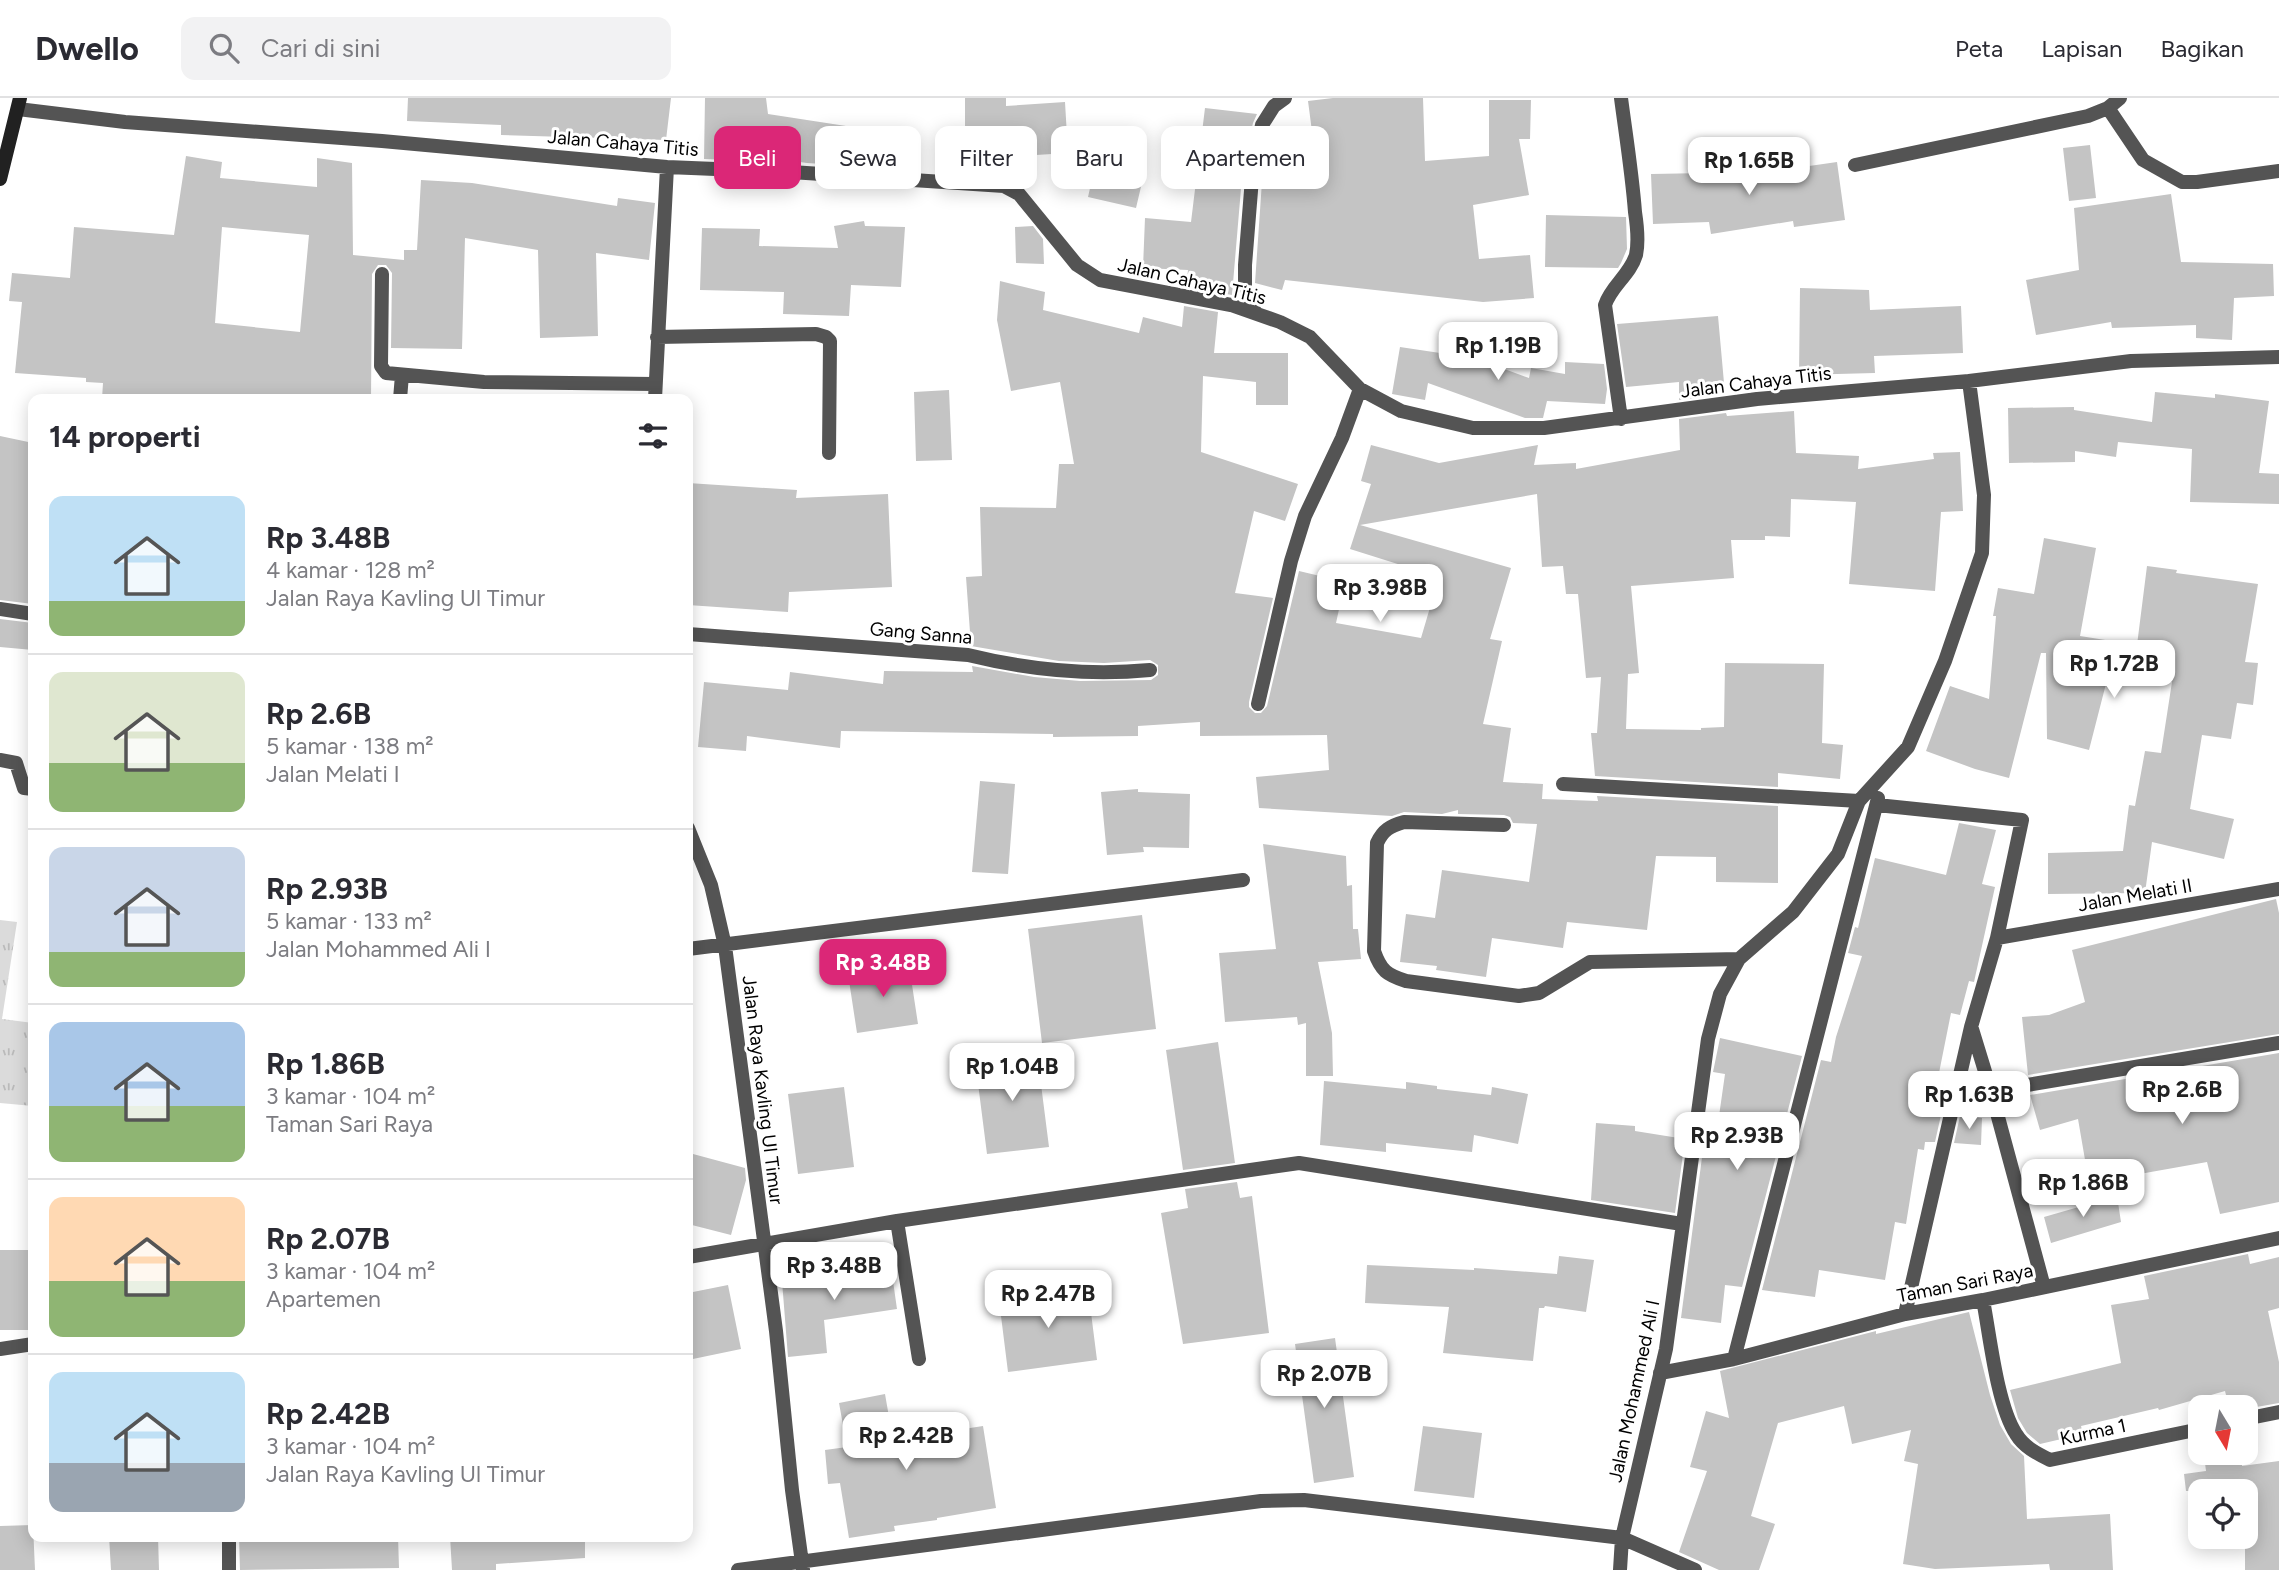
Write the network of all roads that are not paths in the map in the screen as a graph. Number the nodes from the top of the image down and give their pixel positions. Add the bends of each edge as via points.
1 (1285, 98) edge
2 (1621, 98) edge
3 (2120, 98) edge
4 (19, 103) edge
5 (2108, 108) junction
6 (1855, 165) dead end
7 (667, 167) junction
8 (2279, 171) edge
9 (0, 179) edge
10 (382, 274) dead end
11 (1255, 312) junction
12 (657, 337) junction
13 (2279, 357) edge
14 (402, 375) junction
15 (1969, 381) junction
16 (654, 384) junction
17 (1360, 389) junction
18 (400, 394) edge
19 (655, 394) edge
20 (1621, 419) junction
21 (829, 453) dead end
22 (0, 609) edge
23 (28, 613) edge
24 (693, 634) edge
25 (1150, 670) dead end
26 (1258, 704) dead end
27 (0, 760) edge
28 (1881, 776) junction
29 (1563, 784) dead end
30 (28, 788) edge
31 (1859, 801) junction
32 (1877, 805) junction
33 (1504, 825) dead end
34 (693, 840) edge
35 (1242, 880) dead end
36 (2279, 889) edge
37 (1997, 938) junction
38 (725, 946) junction
39 (693, 949) edge
40 (1739, 958) junction
41 (1971, 1027) junction
42 (2279, 1043) edge
43 (1991, 1091) junction
44 (897, 1221) junction
45 (1682, 1224) junction
46 (2279, 1238) edge
47 (763, 1245) junction
48 (693, 1255) edge
49 (2044, 1287) junction
50 (1983, 1300) junction
51 (1905, 1314) junction
52 (28, 1345) edge
53 (0, 1349) edge
54 (919, 1359) dead end
55 (1734, 1359) junction
56 (1660, 1373) junction
57 (2279, 1412) edge
58 (2258, 1416) edge
59 (2188, 1431) edge
60 (1622, 1538) junction
61 (229, 1542) edge
62 (803, 1566) edge
63 (229, 1570) edge
64 (738, 1570) edge
65 (1620, 1570) edge
66 (1695, 1570) edge

1 - 11 street via 1262,125 1253,166 1245,288
2 - 20 street via 1630,154 1636,255 1608,294 1605,306
3 - 5 street
4 - 7 street, Jalan Cahaya Titis via 125,122
4 - 9 main road
5 - 6 street
5 - 8 street via 2143,160 2182,182
7 - 11 street, Jalan Cahaya Titis via 1004,186 1019,194 1077,265 1100,280
7 - 12 street
10 - 14 street via 381,366 386,373
11 - 17 street, Jalan Cahaya Titis via 1310,337
12 - 16 street
12 - 21 street via 826,337 830,341
13 - 15 street, Jalan Cahaya Titis via 2131,362
14 - 16 street via 484,382
14 - 18 street
15 - 20 street, Jalan Cahaya Titis via 1758,399
15 - 28 street, Jalan Mohammed Ali I via 1984,495 1982,553 1945,661 1908,747
16 - 19 street
17 - 20 street, Jalan Cahaya Titis via 1401,411 1473,428 1544,428
17 - 26 street via 1305,516
22 - 23 street
24 - 25 street, Gang Sanna via 968,655 1059,672
27 - 30 street via 16,763
28 - 31 street, Jalan Mohammed Ali I
28 - 32 street
29 - 31 street
31 - 40 street, Jalan Mohammed Ali I via 1838,854 1793,912
32 - 37 street via 2022,820
32 - 55 street
33 - 40 street via 1404,822 1382,833 1377,843 1374,951 1390,976 1519,996 1539,993 1590,962
34 - 38 street, Jalan Raya Kavling Ul Timur via 711,885
35 - 38 street
36 - 37 street, Jalan Melati II
37 - 41 street
38 - 39 street
38 - 47 street, Jalan Raya Kavling Ul Timur
40 - 45 street, Jalan Mohammed Ali I via 1720,994 1708,1039
41 - 43 street
41 - 51 street
42 - 43 street
43 - 49 street
44 - 45 street via 1299,1163
44 - 47 street
44 - 54 street
45 - 56 street, Jalan Mohammed Ali I
46 - 49 street, Taman Sari Raya
47 - 48 street
47 - 62 street, Jalan Raya Kavling Ul Timur
49 - 50 street, Taman Sari Raya
50 - 51 street, Taman Sari Raya
50 - 59 street, Kurma 1 via 2004,1409 2030,1450 2050,1460
51 - 55 street, Taman Sari Raya
52 - 53 street
55 - 56 street, Taman Sari Raya
56 - 60 street, Jalan Mohammed Ali I
57 - 58 street
60 - 62 street via 1304,1500 1272,1501
60 - 65 street, Jalan Mohammed Ali I
60 - 66 street
61 - 63 street
62 - 64 street

